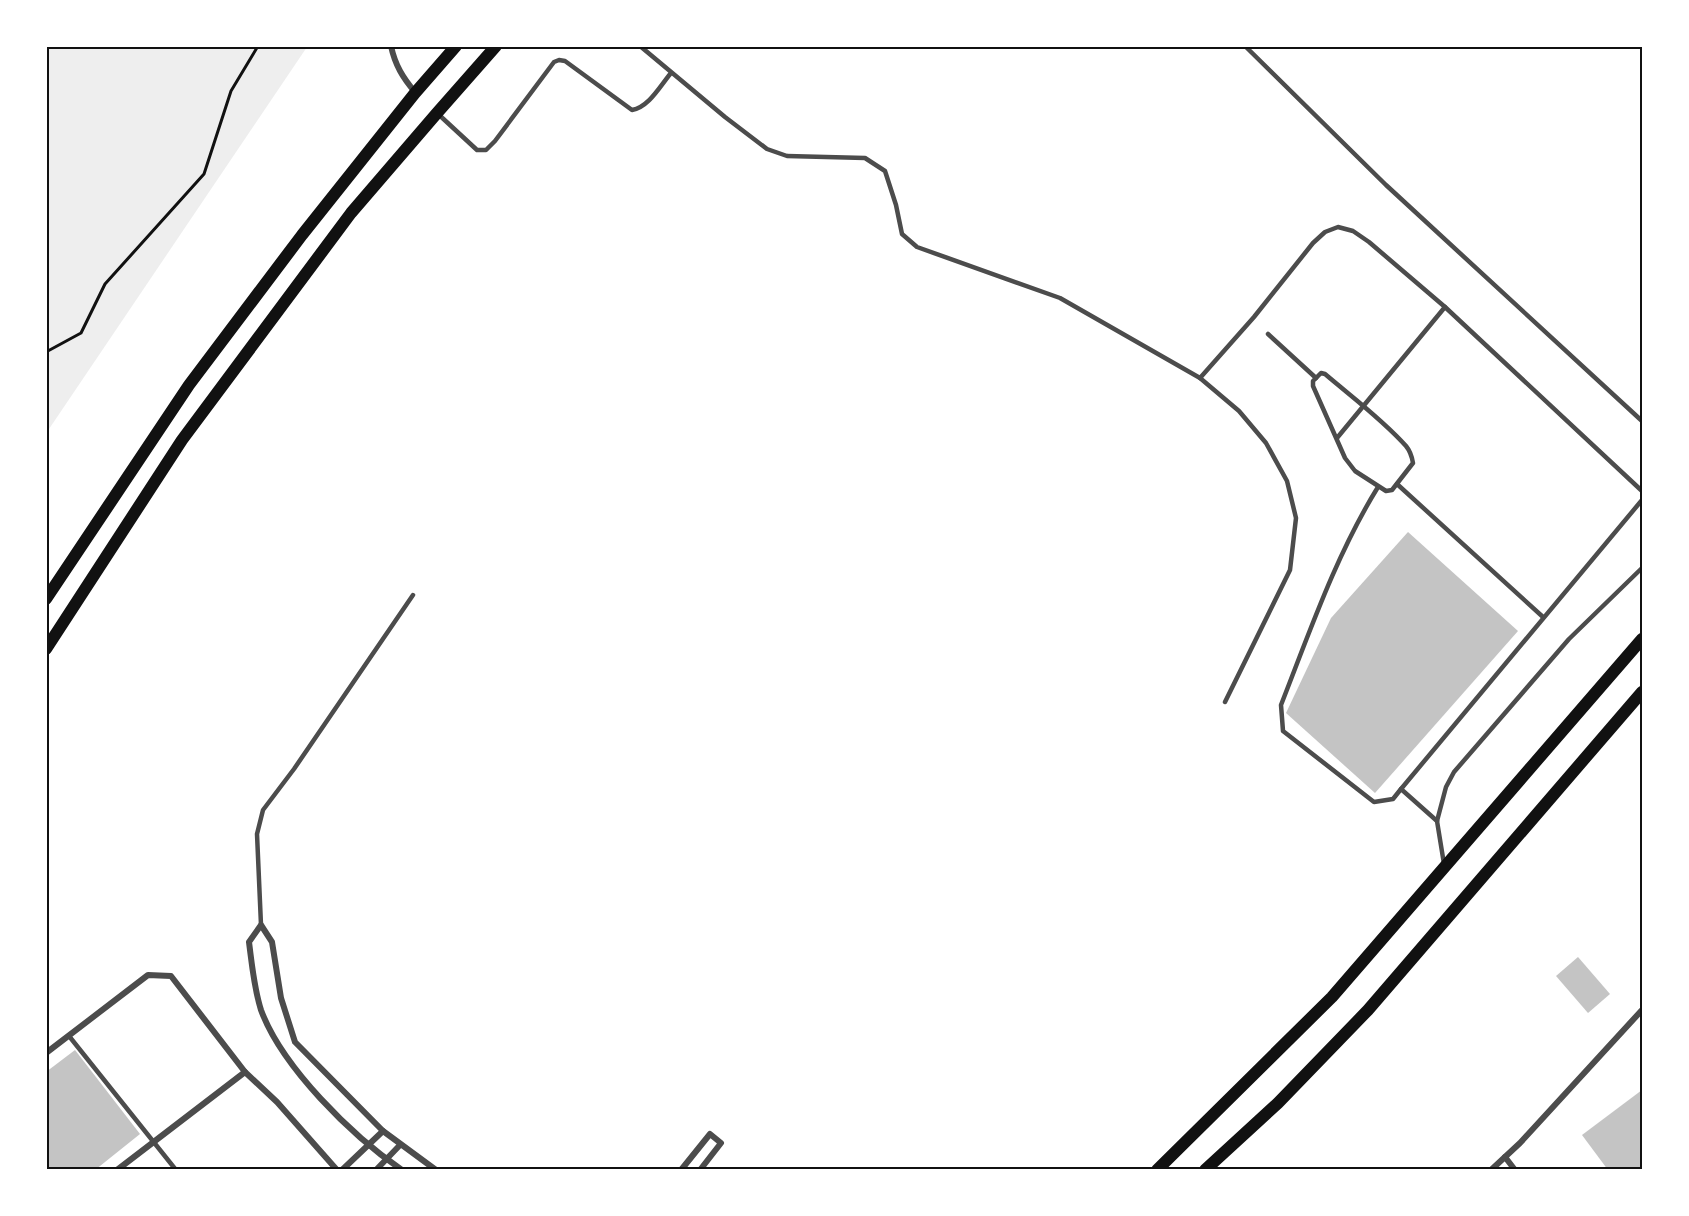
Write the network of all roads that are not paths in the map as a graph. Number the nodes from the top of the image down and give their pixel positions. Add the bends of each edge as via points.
1 (392, 46) edge
2 (456, 46) edge
3 (496, 46) edge
4 (640, 46) edge
5 (1245, 46) edge
6 (671, 73) junction
7 (415, 93) junction
8 (436, 113) junction
9 (1445, 308) junction
10 (1268, 334) dead end
11 (1200, 378) junction
12 (1316, 378) junction
13 (1364, 407) junction
14 (1642, 421) edge
15 (1337, 438) junction
16 (1396, 484) junction
17 (1378, 487) junction
18 (1642, 491) edge
19 (1642, 500) edge
20 (1642, 568) edge
21 (413, 595) dead end
22 (46, 599) edge
23 (1543, 617) junction
24 (1642, 639) edge
25 (46, 649) edge
26 (1642, 692) edge
27 (1225, 702) dead end
28 (1401, 789) junction
29 (1437, 821) junction
30 (1444, 866) junction
31 (261, 925) junction
32 (1642, 1010) edge
33 (69, 1036) junction
34 (46, 1053) edge
35 (245, 1072) junction
36 (383, 1131) junction
37 (153, 1142) junction
38 (368, 1144) junction
39 (400, 1145) junction
40 (1505, 1157) junction
41 (386, 1159) junction
42 (117, 1170) edge
43 (176, 1170) edge
44 (337, 1170) edge
45 (342, 1170) edge
46 (376, 1170) edge
47 (402, 1170) edge
48 (436, 1170) edge
49 (681, 1170) edge
50 (700, 1170) edge
51 (1157, 1170) edge
52 (1205, 1170) edge
53 (1491, 1170) edge
54 (1515, 1170) edge

1 - 7 street via 401,76
2 - 7 main road
3 - 8 main road
4 - 6 lane
5 - 14 lane via 1386,185
6 - 8 lane via 641,108 632,110 565,61 554,62 486,150 477,150
6 - 11 lane via 767,149 787,156 865,158 885,171 902,234 917,247 1060,298
7 - 22 main road via 189,385
8 - 25 main road via 351,213 182,440
9 - 11 lane via 1369,242 1338,227 1313,243
9 - 13 lane
9 - 18 lane
10 - 12 lane
11 - 27 lane via 1239,411 1266,443 1287,481 1296,518 1290,570
12 - 13 lane via 1325,374
12 - 15 lane via 1313,386
13 - 15 lane
13 - 16 lane via 1412,456 1413,464
15 - 17 lane via 1355,471
16 - 17 lane via 1386,491
16 - 23 lane
17 - 28 lane via 1332,573 1281,705 1282,730 1374,802 1393,799
19 - 23 lane
20 - 29 lane via 1569,639 1454,772
21 - 31 lane via 263,810 257,834
23 - 28 lane
24 - 30 main road
26 - 52 main road via 1368,1010 1278,1103
28 - 29 lane
29 - 30 lane
30 - 51 main road via 1332,997
31 - 36 street via 272,942 281,998 295,1042
31 - 38 street via 249,942 261,1010 276,1041 320,1097
32 - 40 street
33 - 34 street
33 - 35 street via 148,975 171,976
33 - 37 lane
35 - 37 street
35 - 44 street
36 - 38 street
36 - 39 street
37 - 42 street
37 - 43 lane
38 - 41 street
38 - 45 street
39 - 41 street
39 - 48 street
40 - 53 street
40 - 54 street
41 - 46 street
41 - 47 street
49 - 50 street via 710,1134 721,1143

